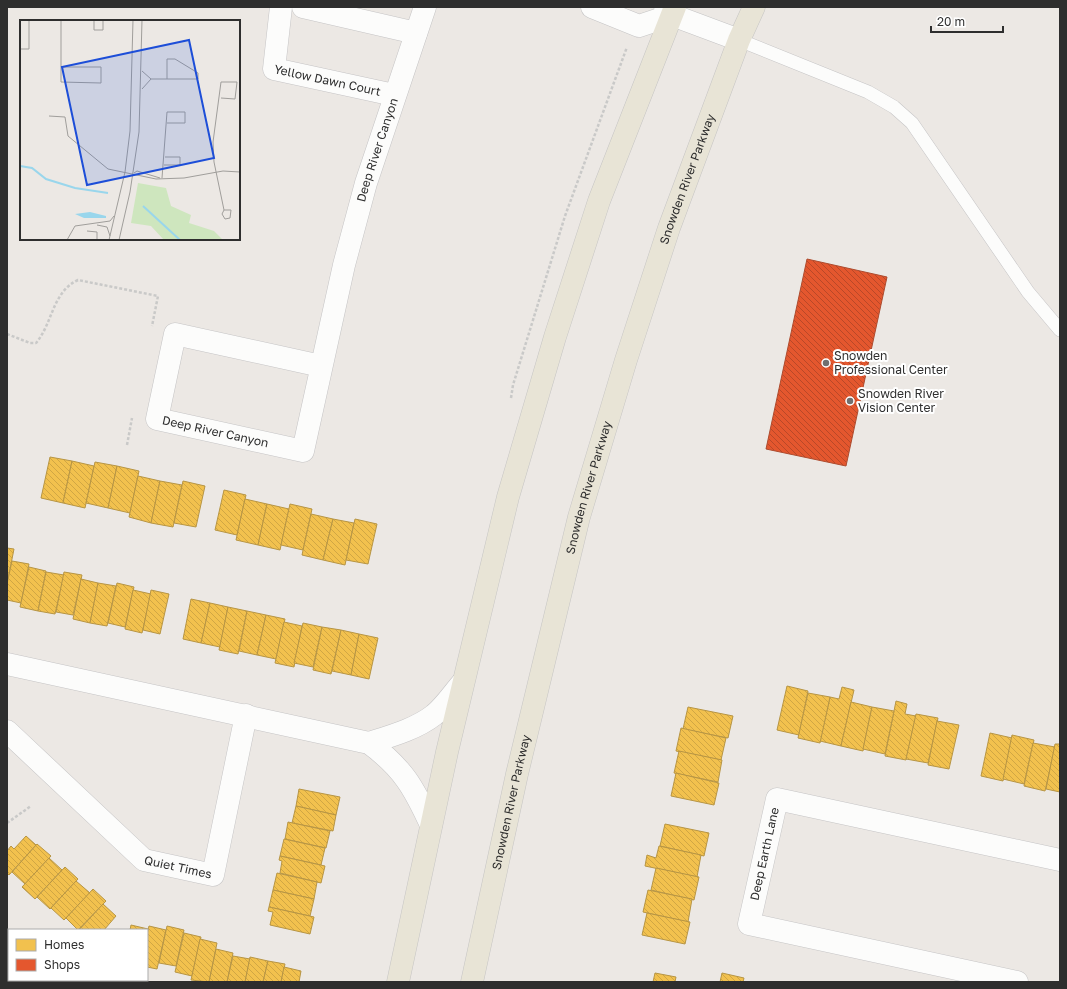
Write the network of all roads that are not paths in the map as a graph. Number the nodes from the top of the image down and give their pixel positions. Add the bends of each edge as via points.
1 (281, 7) edge
2 (303, 7) edge
3 (424, 7) edge
4 (592, 7) edge
5 (754, 7) edge
6 (671, 10) edge
7 (416, 33) junction
8 (739, 40) junction
9 (394, 95) junction
10 (1060, 330) edge
11 (321, 366) junction
12 (7, 664) edge
13 (464, 682) junction
14 (246, 715) junction
15 (7, 732) edge
16 (369, 743) junction
17 (431, 826) junction
18 (1060, 860) edge
19 (398, 982) edge
20 (472, 982) edge
21 (1017, 982) edge

1 - 9 street, Yellow Dawn Court via 274,69
2 - 7 street
3 - 7 street, Deep River Canyon
4 - 6 street via 639,26
5 - 8 main road, Snowden River Parkway
6 - 8 street
6 - 13 main road via 599,201 555,337 508,497
7 - 9 street, Deep River Canyon
8 - 10 lane via 868,92 894,107 912,122 1028,292
8 - 20 main road, Snowden River Parkway via 669,228 579,517 517,774
9 - 11 street, Deep River Canyon via 366,183
11 - 11 street, Deep River Canyon via 302,451 157,419 175,334
12 - 14 street
13 - 16 street via 430,718 393,736
13 - 17 main road
14 - 15 street, Quiet Times via 212,875 144,860
14 - 16 street
16 - 17 street via 388,757 402,772 416,791
17 - 19 main road
18 - 21 street, Deep Earth Lane via 777,799 749,924

